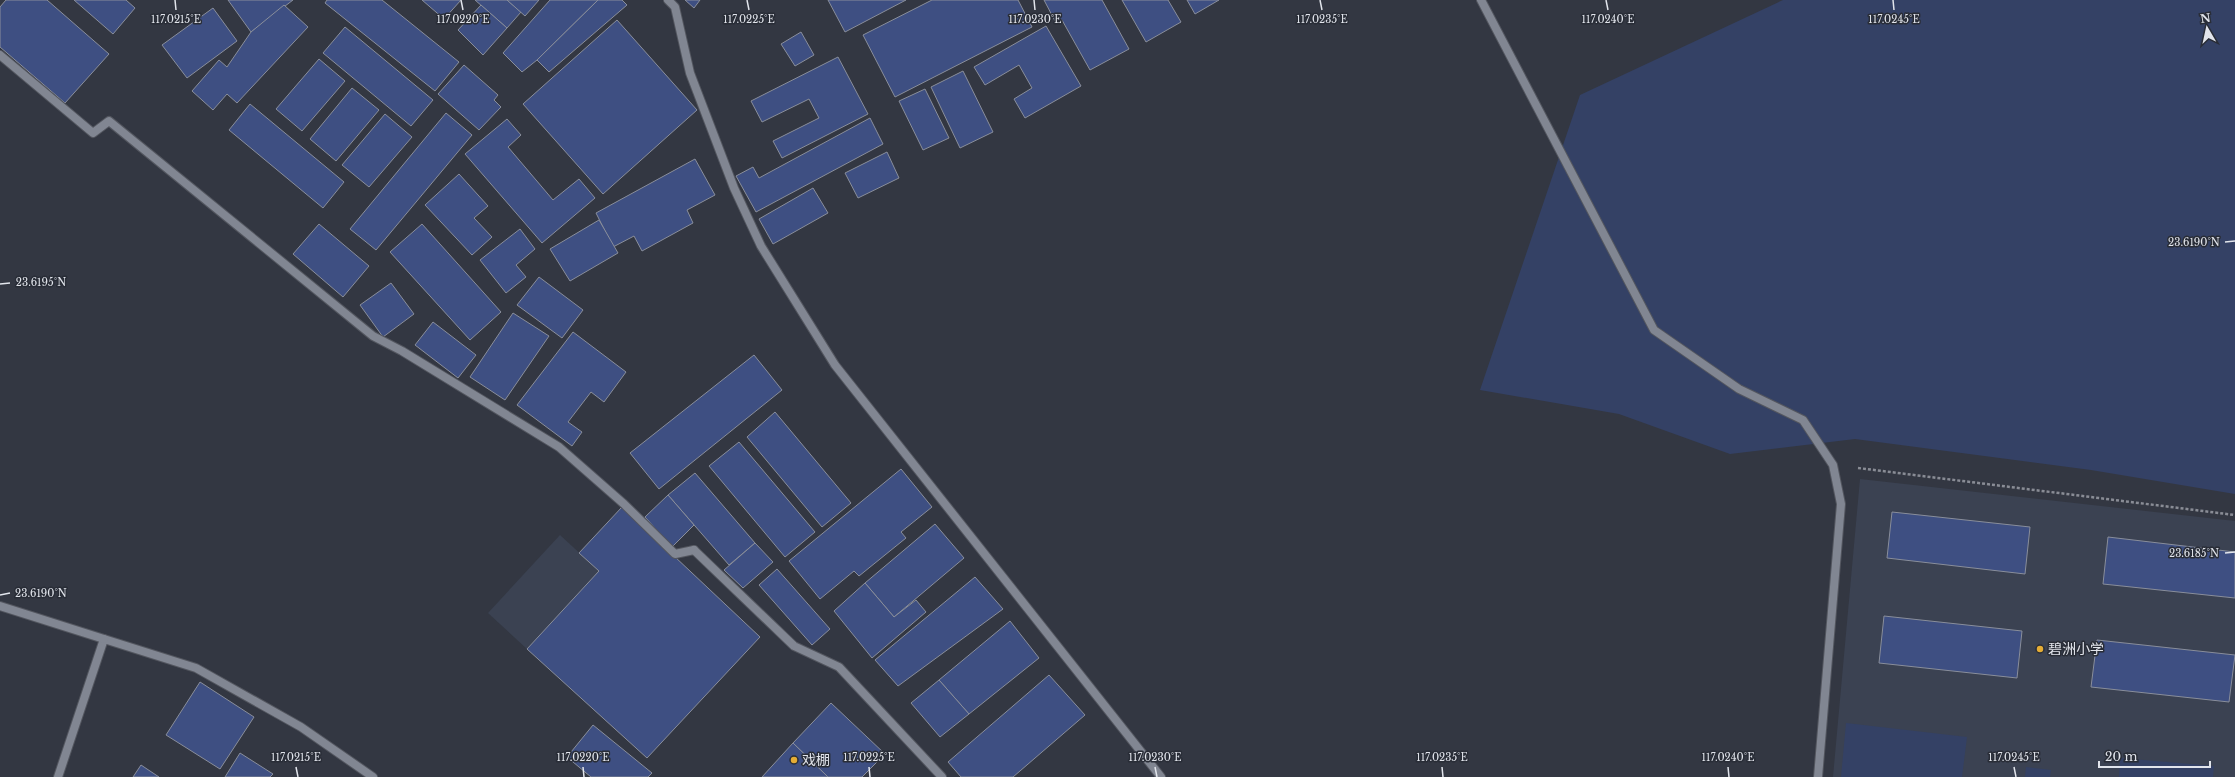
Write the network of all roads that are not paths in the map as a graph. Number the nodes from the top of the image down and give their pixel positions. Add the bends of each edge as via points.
1 (668, 0) edge
2 (1481, 0) edge
3 (0, 55) edge
4 (0, 606) edge
5 (104, 639) junction
6 (58, 777) edge
7 (373, 777) edge
8 (942, 777) edge
9 (1161, 777) edge
10 (1818, 777) edge

1 - 9 street via 675,8 690,73 760,246 831,358
2 - 10 street via 1654,330 1739,389 1803,420 1833,465 1841,504
3 - 8 street via 93,133 109,122 373,336 559,447 624,504 675,554 694,550 794,646 839,667
4 - 5 street
5 - 6 street
5 - 7 street via 196,668 301,727

